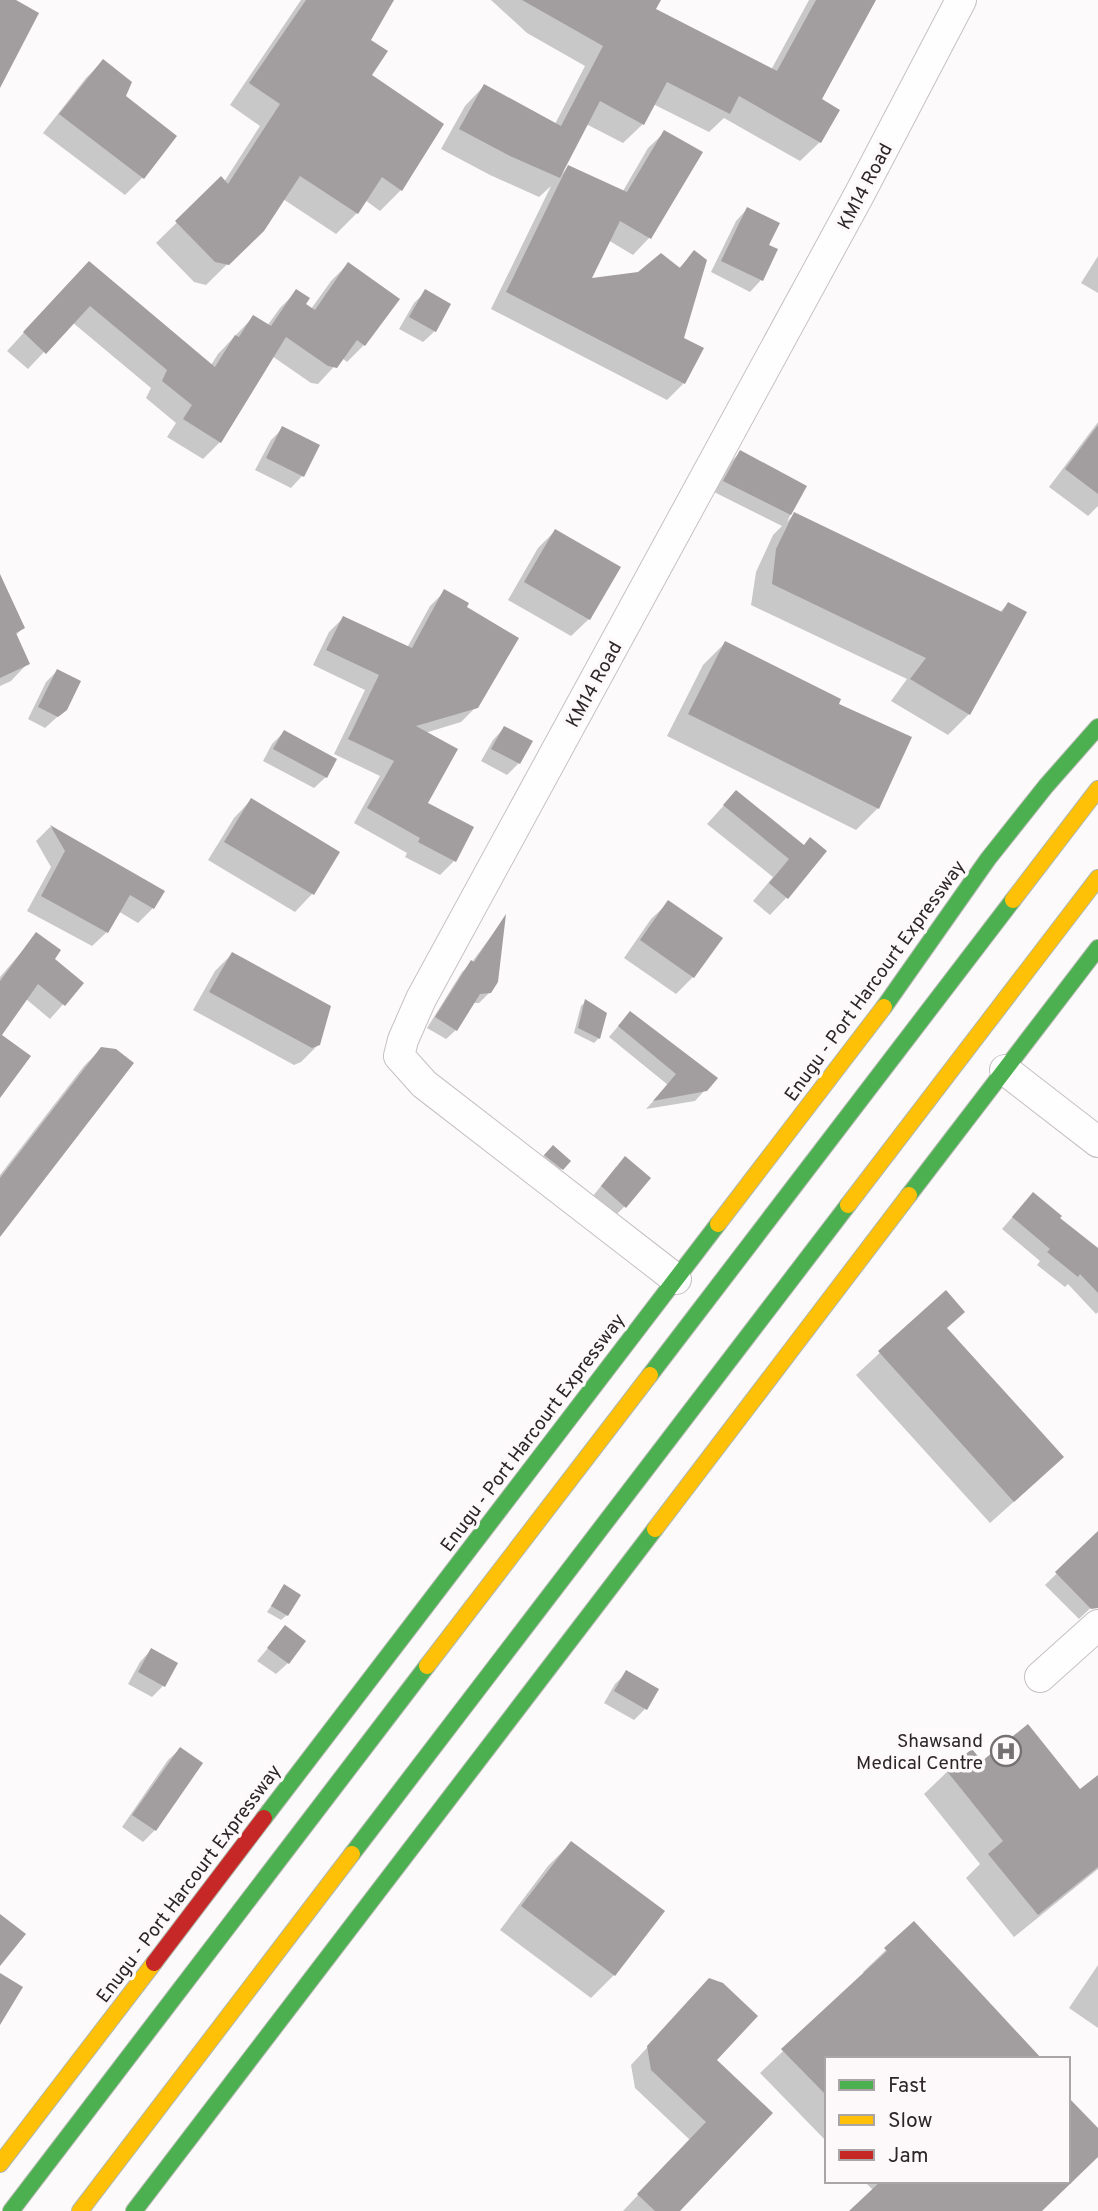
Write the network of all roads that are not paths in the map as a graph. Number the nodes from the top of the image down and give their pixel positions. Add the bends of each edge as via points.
1 (961, 0) edge
2 (1098, 727) edge
3 (1098, 789) edge
4 (1098, 878) edge
5 (1098, 948) edge
6 (1005, 1070) junction
7 (1098, 1142) edge
8 (676, 1279) junction
9 (1098, 1625) edge
10 (1040, 1677) dead end
11 (0, 2164) edge
12 (11, 2211) edge
13 (80, 2211) edge
14 (134, 2211) edge

1 - 8 street, KM14 Road via 421,999 399,1056 424,1084
2 - 8 main road, Enugu - Port Harcourt Expressway via 988,859 884,1007
3 - 12 main road
4 - 13 main road
5 - 6 main road
6 - 7 street
6 - 14 main road
8 - 11 main road, Enugu - Port Harcourt Expressway
9 - 10 street

